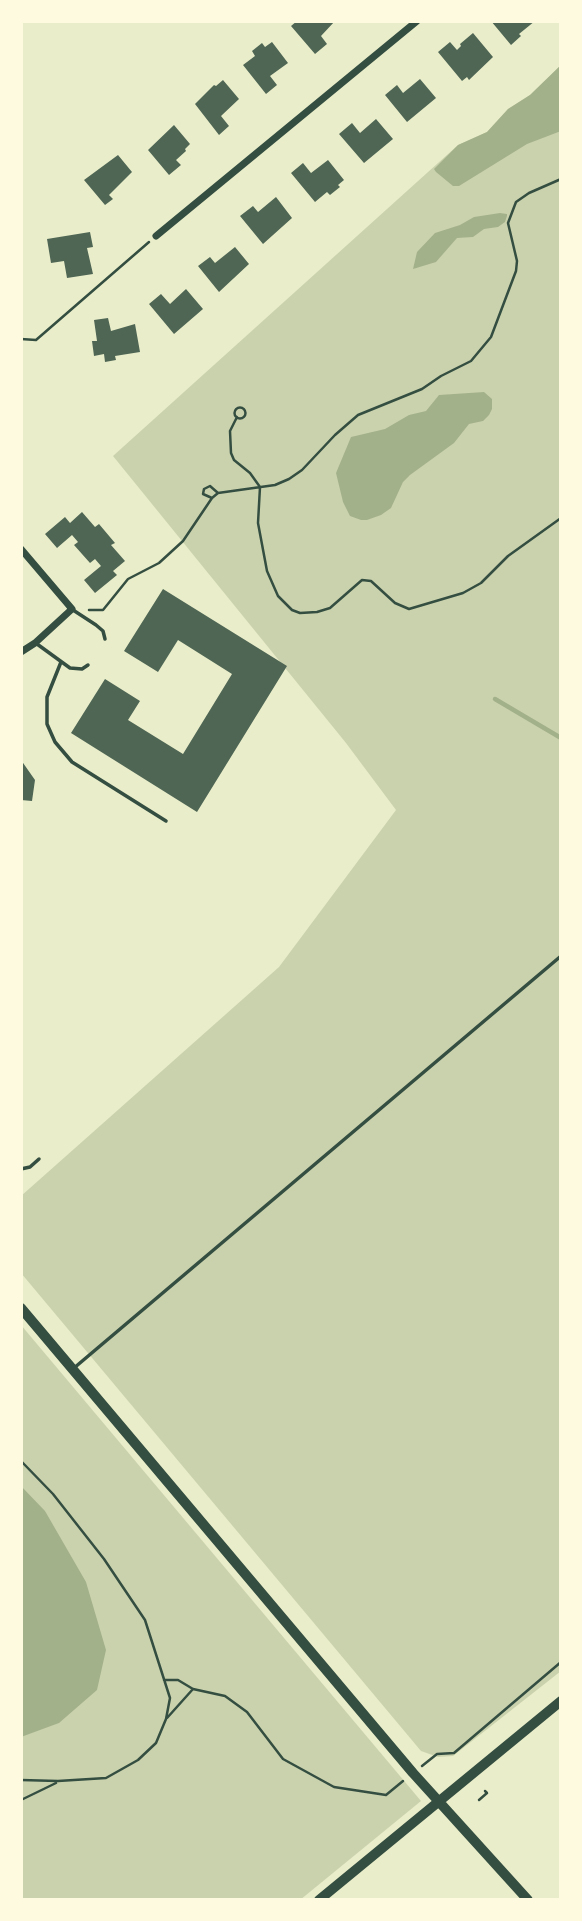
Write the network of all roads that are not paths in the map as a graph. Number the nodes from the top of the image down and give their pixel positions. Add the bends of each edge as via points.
1 (417, 21) edge
2 (156, 236) road end
3 (21, 549) edge
4 (72, 609) junction
5 (105, 639) dead end
6 (35, 643) junction
7 (21, 652) edge
8 (61, 662) junction
9 (89, 665) dead end
10 (166, 821) dead end
11 (561, 956) edge
12 (39, 1159) dead end
13 (21, 1169) edge
14 (21, 1308) edge
15 (72, 1370) junction
16 (561, 1701) edge
17 (438, 1801) junction
18 (319, 1900) edge
19 (528, 1900) edge

1 - 2 street
3 - 4 street
4 - 5 lane via 103,631
4 - 6 street
6 - 7 street
6 - 8 lane
8 - 9 lane via 70,668
8 - 10 lane via 47,697 47,724 55,742 72,762
11 - 15 lane
12 - 13 lane
14 - 15 main road
15 - 17 main road
16 - 17 main road
17 - 18 main road
17 - 19 main road

